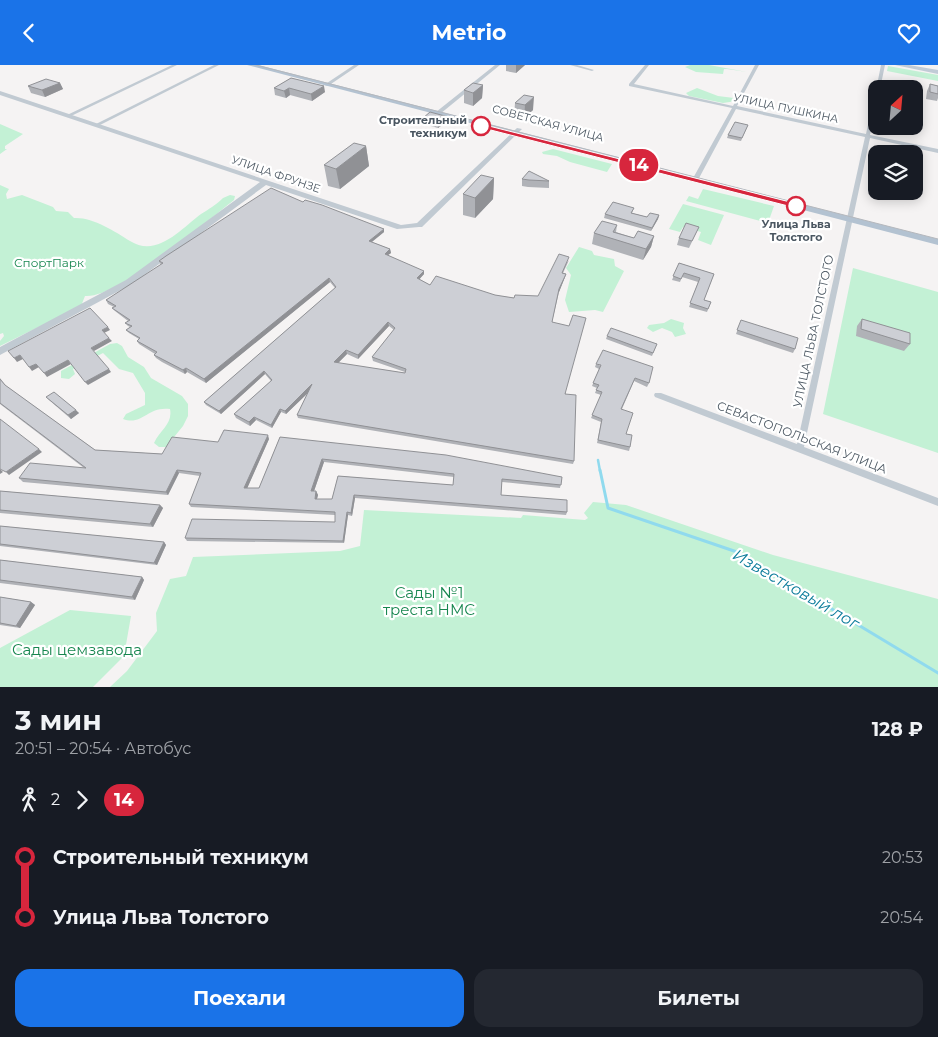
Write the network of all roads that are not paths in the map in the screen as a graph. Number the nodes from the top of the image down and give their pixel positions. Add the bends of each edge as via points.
1 (175, 65) edge
2 (217, 65) edge
3 (250, 65) edge
4 (268, 65) edge
5 (357, 65) edge
6 (498, 65) edge
7 (572, 65) edge
8 (647, 65) edge
9 (757, 65) edge
10 (883, 65) edge
11 (898, 65) edge
12 (592, 69) dead end
13 (938, 72) edge
14 (880, 80) edge
15 (329, 83) junction
16 (0, 93) edge
17 (734, 107) junction
18 (441, 112) junction
19 (67, 116) junction
20 (96, 125) junction
21 (517, 131) junction
22 (868, 136) junction
23 (938, 151) edge
24 (696, 177) junction
25 (265, 182) junction
26 (850, 216) junction
27 (938, 235) edge
28 (938, 242) edge
29 (0, 351) edge
30 (658, 395) dead end
31 (800, 448) junction
32 (938, 502) edge

1 - 19 street
2 - 20 street
3 - 15 main road, СОВЕТСКАЯ УЛИЦА
4 - 15 main road, СОВЕТСКАЯ УЛИЦА
5 - 15 street
6 - 18 street
7 - 12 street
8 - 17 street, УЛИЦА ПУШКИНА via 631,85
9 - 17 street
10 - 14 street
11 - 13 main road
15 - 18 main road, СОВЕТСКАЯ УЛИЦА
16 - 19 street, УЛИЦА ФРУНЗЕ
17 - 22 street, УЛИЦА ПУШКИНА
17 - 24 street
18 - 21 main road, СОВЕТСКАЯ УЛИЦА
19 - 20 street, УЛИЦА ФРУНЗЕ
20 - 25 street, УЛИЦА ФРУНЗЕ
21 - 24 main road, СОВЕТСКАЯ УЛИЦА
21 - 25 street, УЛИЦА ФРУНЗЕ via 419,225 411,227 400,227
22 - 23 street, УЛИЦА ПУШКИНА
22 - 26 street, УЛИЦА ЛЬВА ТОЛСТОГО
24 - 26 main road, СОВЕТСКАЯ УЛИЦА
25 - 29 street via 130,282
26 - 27 main road, СОВЕТСКАЯ УЛИЦА
26 - 28 main road, СОВЕТСКАЯ УЛИЦА
26 - 31 street, УЛИЦА ЛЬВА ТОЛСТОГО
30 - 31 street, СЕВАСТОПОЛЬСКАЯ УЛИЦА
31 - 32 street, СЕВАСТОПОЛЬСКАЯ УЛИЦА

